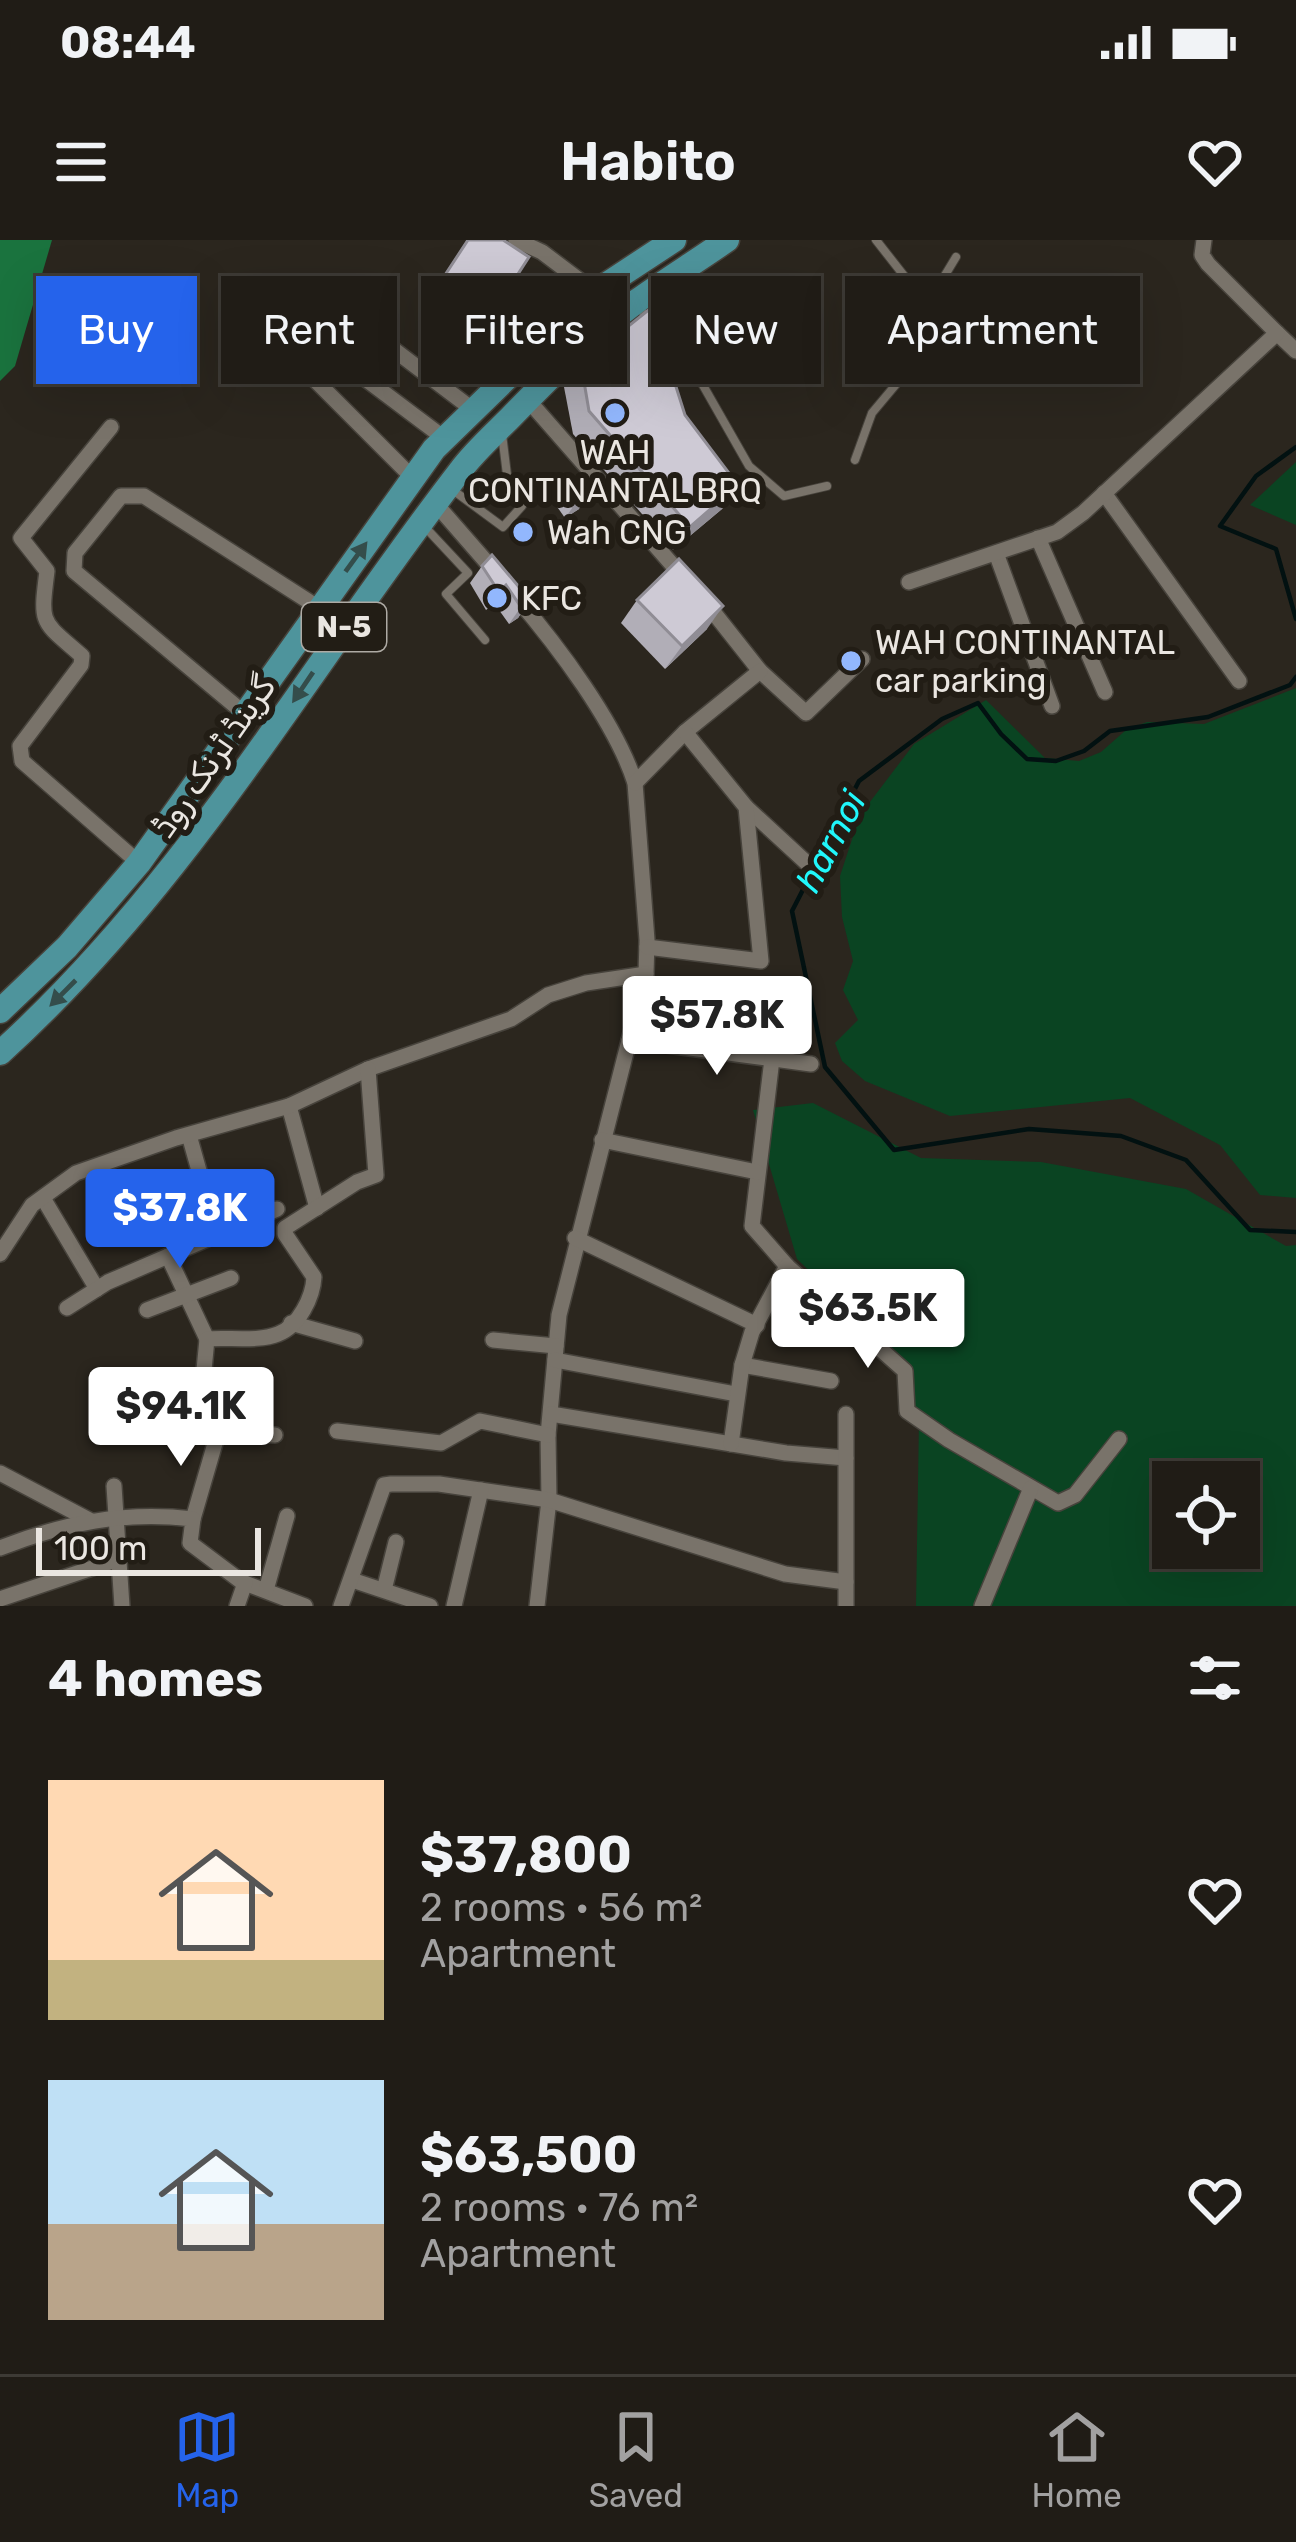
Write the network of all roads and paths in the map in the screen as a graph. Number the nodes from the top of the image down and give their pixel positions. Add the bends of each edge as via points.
1 (515, 240) edge
2 (674, 240) edge
3 (727, 240) edge
4 (876, 240) edge
5 (1204, 240) edge
6 (956, 257) dead end
7 (574, 276) edge
8 (620, 276) edge
9 (904, 276) edge
10 (945, 276) edge
11 (635, 302) junction
12 (1277, 333) junction
13 (1296, 351) edge
14 (397, 352) edge
15 (319, 384) edge
16 (368, 384) edge
17 (498, 384) edge
18 (896, 384) edge
19 (528, 400) junction
20 (472, 409) junction
21 (111, 427) dead end
22 (501, 427) junction
23 (439, 444) junction
24 (855, 460) dead end
25 (413, 478) junction
26 (827, 487) dead end
27 (1104, 493) junction
28 (441, 495) junction
29 (1039, 538) junction
30 (996, 553) junction
31 (909, 582) dead end
32 (320, 608) junction
33 (485, 640) dead end
34 (862, 659) dead end
35 (760, 670) junction
36 (1239, 681) dead end
37 (1105, 692) dead end
38 (1052, 706) dead end
39 (245, 714) junction
40 (685, 732) junction
41 (635, 783) junction
42 (746, 807) junction
43 (139, 863) junction
44 (810, 866) dead end
45 (647, 947) junction
46 (646, 974) junction
47 (0, 1011) edge
48 (629, 1040) junction
49 (0, 1053) edge
50 (772, 1059) junction
51 (812, 1064) dead end
52 (368, 1069) junction
53 (289, 1106) junction
54 (189, 1135) junction
55 (602, 1141) junction
56 (757, 1172) junction
57 (43, 1198) junction
58 (317, 1208) junction
59 (277, 1209) dead end
60 (217, 1235) junction
61 (575, 1238) junction
62 (0, 1254) edge
63 (168, 1256) junction
64 (787, 1266) junction
65 (231, 1278) dead end
66 (97, 1289) junction
67 (186, 1296) junction
68 (67, 1308) dead end
69 (147, 1310) dead end
70 (291, 1323) junction
71 (757, 1325) junction
72 (207, 1339) junction
73 (493, 1340) dead end
74 (355, 1341) dead end
75 (556, 1353) junction
76 (742, 1365) junction
77 (831, 1381) dead end
78 (736, 1394) junction
79 (551, 1414) junction
80 (846, 1414) dead end
81 (337, 1431) dead end
82 (218, 1433) junction
83 (548, 1435) junction
84 (275, 1436) dead end
85 (1119, 1439) dead end
86 (730, 1444) junction
87 (846, 1458) junction
88 (0, 1473) edge
89 (114, 1486) dead end
90 (1031, 1488) junction
91 (481, 1490) junction
92 (549, 1500) junction
93 (117, 1516) junction
94 (287, 1516) dead end
95 (193, 1520) junction
96 (91, 1521) junction
97 (396, 1542) dead end
98 (0, 1548) edge
99 (119, 1559) junction
100 (352, 1580) junction
101 (846, 1582) junction
102 (245, 1583) junction
103 (266, 1590) junction
104 (384, 1590) junction
105 (0, 1599) edge
106 (117, 1603) edge
107 (236, 1606) edge
108 (305, 1606) edge
109 (341, 1606) edge
110 (430, 1606) edge
111 (454, 1606) edge
112 (537, 1606) edge
113 (845, 1606) edge
114 (982, 1606) edge

1 - 7 street
2 - 8 highway, گرینڈ ٹرنک روڈ / N-5
3 - 11 highway, گرینڈ ٹرنک روڈ / N-5
4 - 9 lane
5 - 12 street via 1208,264
6 - 10 lane
11 - 19 highway, گرینڈ ٹرنک روڈ / N-5
11 - 26 lane via 696,373 759,477 784,496
12 - 13 street
12 - 27 street
14 - 20 street
15 - 25 street
16 - 23 street
17 - 20 highway, گرینڈ ٹرنک روڈ / N-5
18 - 24 lane via 872,413
19 - 22 highway, گرینڈ ٹرنک روڈ / N-5
19 - 35 street
20 - 23 highway, گرینڈ ٹرنک روڈ / N-5
21 - 43 street via 21,538 46,571 45,624 82,656 20,746 22,761
22 - 28 highway, گرینڈ ٹرنک روڈ / N-5
22 - 28 lane via 508,483 522,506 503,527
23 - 25 highway, گرینڈ ٹرنک روڈ / N-5
23 - 28 highway
32 -> 25 highway, گرینڈ ٹرنک روڈ / N-5
27 - 29 street
27 - 36 street
28 - 33 lane via 468,573 446,594
28 - 41 street via 613,731
28 -> 49 highway, گرینڈ ٹرنک روڈ / N-5 via 149,900
29 - 30 street
29 - 37 street
30 - 31 street
30 - 38 street
32 - 39 highway, گرینڈ ٹرنک روڈ / N-5
32 - 39 street via 144,496 121,496 75,554 74,571
34 - 35 street via 806,713
35 - 40 street
39 - 43 highway, گرینڈ ٹرنک روڈ / N-5
40 - 41 street
40 - 42 street
41 - 45 street
42 - 44 street
42 - 45 street via 760,961
43 - 47 highway, گرینڈ ٹرنک روڈ / N-5
45 - 46 street
46 - 48 street
46 - 52 street via 548,995 511,1019
48 - 50 street
48 - 55 street
50 - 51 street
50 - 56 street
52 - 53 street
52 - 58 street via 379,1170
53 - 54 street
53 - 58 street
54 - 57 street via 76,1173
54 - 60 street
55 - 56 street
55 - 61 street
56 - 64 street via 752,1226
57 - 62 street
57 - 66 street
58 - 70 street via 285,1228 314,1276 309,1300
59 - 60 street
60 - 63 street
61 - 71 street
61 - 75 street
63 - 66 street
63 - 67 street
64 - 71 street
64 - 90 street via 905,1371 908,1411
65 - 67 street
66 - 68 street
67 - 69 street
67 - 72 street
70 - 72 street via 277,1335
70 - 74 street
71 - 76 street
72 - 82 street via 198,1432
73 - 75 street
75 - 78 street
75 - 79 street
76 - 77 street
76 - 78 street
78 - 86 street
79 - 83 street
79 - 86 street
80 - 87 street
81 - 83 street via 441,1443 480,1421
82 - 84 street
82 - 95 street
83 - 92 street
85 - 90 street via 1064,1503
86 - 87 street
87 - 101 street
88 - 96 street
89 - 93 street
90 - 114 street
91 - 92 street
91 - 100 street via 384,1485
91 - 111 street
92 - 101 street via 785,1574
92 - 112 street
93 - 95 street
93 - 96 street
93 - 99 street
94 - 103 street
95 - 102 street via 190,1543
96 - 98 street
97 - 104 street
99 - 105 street
99 - 106 street
100 - 104 street
100 - 109 street
101 - 113 street
102 - 103 street
102 - 107 street
103 - 108 street
104 - 110 street

